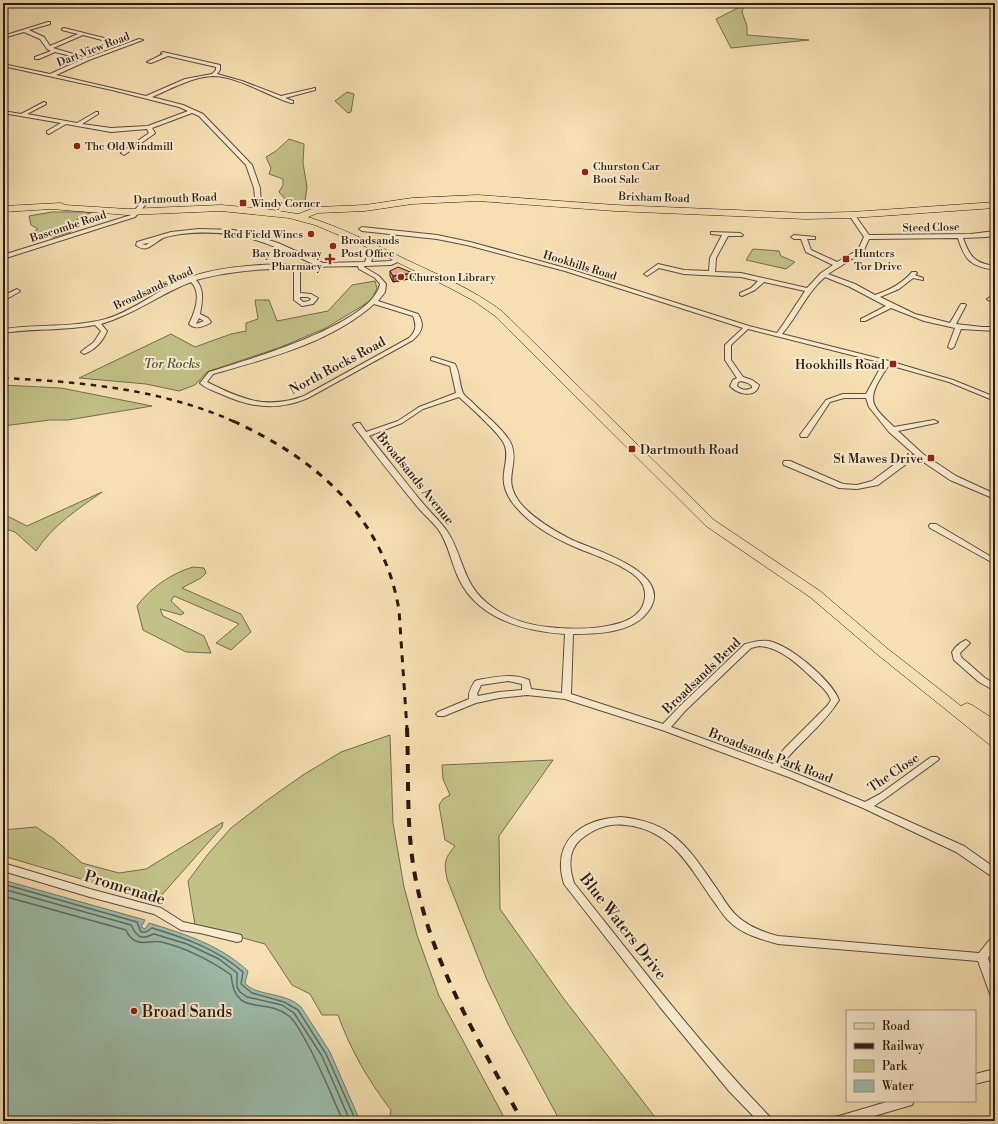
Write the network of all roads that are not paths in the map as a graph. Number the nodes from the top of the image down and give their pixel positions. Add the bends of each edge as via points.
1 (48, 23) dead end
2 (64, 29) dead end
3 (24, 30) junction
4 (82, 34) junction
5 (3, 37) edge
6 (102, 39) dead end
7 (141, 40) dead end
8 (49, 48) junction
9 (55, 51) junction
10 (37, 58) dead end
11 (87, 59) junction
12 (149, 62) dead end
13 (3, 66) edge
14 (52, 75) junction
15 (213, 75) junction
16 (312, 89) dead end
17 (146, 98) junction
18 (279, 98) junction
19 (291, 102) dead end
20 (44, 103) dead end
21 (192, 111) junction
22 (6, 112) edge
23 (96, 113) dead end
24 (22, 115) junction
25 (3, 116) edge
26 (66, 122) junction
27 (78, 124) junction
28 (149, 127) junction
29 (49, 132) dead end
30 (124, 153) dead end
31 (995, 205) edge
32 (140, 208) junction
33 (3, 209) edge
34 (258, 209) junction
35 (313, 211) junction
36 (852, 214) junction
37 (293, 216) junction
38 (362, 229) dead end
39 (713, 233) dead end
40 (995, 233) edge
41 (726, 234) junction
42 (740, 235) dead end
43 (960, 236) junction
44 (794, 237) dead end
45 (867, 237) junction
46 (803, 238) junction
47 (813, 238) dead end
48 (157, 239) dead end
49 (373, 248) junction
50 (3, 257) edge
51 (399, 260) junction
52 (837, 264) junction
53 (323, 265) junction
54 (364, 265) junction
55 (297, 267) junction
56 (995, 268) edge
57 (712, 273) junction
58 (647, 274) dead end
59 (823, 274) junction
60 (192, 279) junction
61 (921, 279) dead end
62 (762, 280) junction
63 (808, 290) junction
64 (17, 291) dead end
65 (742, 294) dead end
66 (296, 295) dead end
67 (875, 297) junction
68 (3, 299) edge
69 (374, 302) junction
70 (963, 305) dead end
71 (890, 306) junction
72 (197, 316) dead end
73 (863, 320) dead end
74 (96, 323) junction
75 (747, 326) junction
76 (956, 326) junction
77 (995, 329) edge
78 (3, 331) edge
79 (778, 335) junction
80 (951, 347) dead end
81 (84, 352) dead end
82 (433, 359) dead end
83 (887, 362) junction
84 (742, 379) dead end
85 (460, 394) junction
86 (870, 396) junction
87 (995, 399) edge
88 (934, 422) dead end
89 (357, 425) dead end
90 (892, 430) junction
91 (365, 435) junction
92 (804, 435) dead end
93 (920, 456) junction
94 (787, 463) dead end
95 (995, 497) edge
96 (933, 526) dead end
97 (995, 562) edge
98 (569, 633) junction
99 (966, 643) dead end
100 (914, 676) junction
101 (995, 688) edge
102 (527, 692) junction
103 (566, 696) junction
104 (474, 700) junction
105 (441, 714) dead end
106 (665, 728) junction
107 (995, 728) edge
108 (995, 740) edge
109 (934, 759) dead end
110 (775, 768) junction
111 (866, 806) junction
112 (3, 867) edge
113 (995, 873) edge
114 (237, 938) dead end
115 (995, 941) edge
116 (982, 957) junction
117 (995, 994) edge
118 (995, 1074) edge
119 (976, 1080) edge
120 (905, 1102) edge
121 (766, 1121) edge
122 (839, 1121) edge

1 - 3 street
2 - 4 street
3 - 5 street
3 - 8 street via 42,38
4 - 6 street
4 - 8 street
7 - 11 street, Dart View Road
8 - 9 street
9 - 10 street
9 - 11 street
11 - 14 street, Dart View Road
12 - 15 street via 165,53 218,66
13 - 14 street
14 - 17 street
15 - 17 street via 190,79
15 - 18 street via 229,78
16 - 18 street
17 - 21 street
18 - 19 street
20 - 24 street
21 - 28 street
21 - 34 street via 201,115 249,166 257,188
22 - 24 street
22 - 25 street
23 - 27 street
24 - 26 street
26 - 27 street
26 - 29 street
27 - 28 street via 111,130
28 - 30 street via 152,133
31 - 36 main road, Brixham Road
32 - 33 main road, Dartmouth Road
32 - 34 main road, Dartmouth Road
32 - 50 street, Bascombe Road via 133,216
34 - 35 main road, Brixham Road
34 - 37 main road, Dartmouth Road
35 - 36 main road, Brixham Road via 365,208 412,201 478,198 615,208 784,215
35 - 37 main road, Brixham Road
36 - 45 street
37 - 49 main road, Dartmouth Road via 329,228
38 - 75 street, Hookhills Road via 468,243 566,270
39 - 41 street
40 - 43 street, Steed Close
41 - 42 street
41 - 57 street via 713,258
43 - 45 street, Steed Close
43 - 56 street via 966,255 972,262
44 - 46 street
45 - 52 street via 861,251
46 - 47 street
46 - 52 street via 808,251
48 - 53 street via 197,231 246,233 269,240
49 - 51 main road, Dartmouth Road
49 - 54 street
51 - 54 street, Broadsands Road
51 - 100 main road, Dartmouth Road via 460,288 499,314 710,523 815,594
52 - 59 street
53 - 54 street, Broadsands Road
53 - 55 street, Broadsands Road
54 - 69 street, North Rocks Road via 362,268 383,285 381,295
55 - 60 street, Broadsands Road via 230,270
55 - 66 street
57 - 58 street via 684,272 660,264
57 - 62 street via 741,275
59 - 63 street
59 - 67 street via 850,283
60 - 72 street via 197,284 200,295
60 - 74 street, Broadsands Road via 126,314
61 - 67 street via 912,274 894,290
62 - 63 street
62 - 65 street via 753,289
63 - 79 street via 790,323
64 - 68 street
67 - 71 street
69 - 69 street, North Rocks Road via 416,316 420,323 419,331 411,339 301,400 267,406 228,395 203,383 211,373 310,340
70 - 76 street
71 - 73 street
71 - 76 street via 920,318
74 - 78 street, Broadsands Road
74 - 81 street via 104,331 92,348
75 - 79 street, Hookhills Road
75 - 84 street via 728,345 728,360
76 - 77 street via 980,330
76 - 80 street
79 - 83 street, Hookhills Road
82 - 85 street via 453,365
83 - 86 street via 875,381
83 - 87 street, Hookhills Road via 951,381
85 - 91 street, Broadsands Avenue via 421,408 400,422
85 - 98 street, Broadsands Avenue via 498,430 511,448 508,486 523,510 545,528 627,567 646,582 649,594 646,610 638,617 614,628
86 - 90 street via 871,406
86 - 92 street via 844,396 828,401
88 - 90 street
89 - 91 street, Broadsands Avenue
90 - 93 street
91 - 98 street, Broadsands Avenue via 446,536 462,578 477,600 504,618 545,630
93 - 94 street via 906,460 875,483 857,487 842,486
93 - 95 street via 953,478
96 - 97 street
98 - 103 street
99 - 101 street via 956,652 957,658
100 - 107 main road via 963,705
100 - 108 main road
102 - 103 street, Broadsands Park Road
102 - 104 street, Broadsands Park Road
102 - 104 street via 526,682 518,678 500,680 478,684 473,694
103 - 106 street, Broadsands Park Road
104 - 105 street, Broadsands Park Road
106 - 110 street, Broadsands Park Road
106 - 110 street, Broadsands Bend via 748,646 763,642 775,645 826,686 835,700 787,751
109 - 111 street, The Close
110 - 111 street, Broadsands Park Road
111 - 113 street, Broadsands Park Road via 960,849
112 - 114 street, Promenade via 157,911 181,926
115 - 116 street
116 - 117 street
116 - 121 street, Blue Waters Drive via 778,940 756,934 731,917 690,860 664,833 644,824 628,821 610,821 583,832 566,851 565,870 569,884 664,1004 733,1087
118 - 119 street
120 - 122 street

